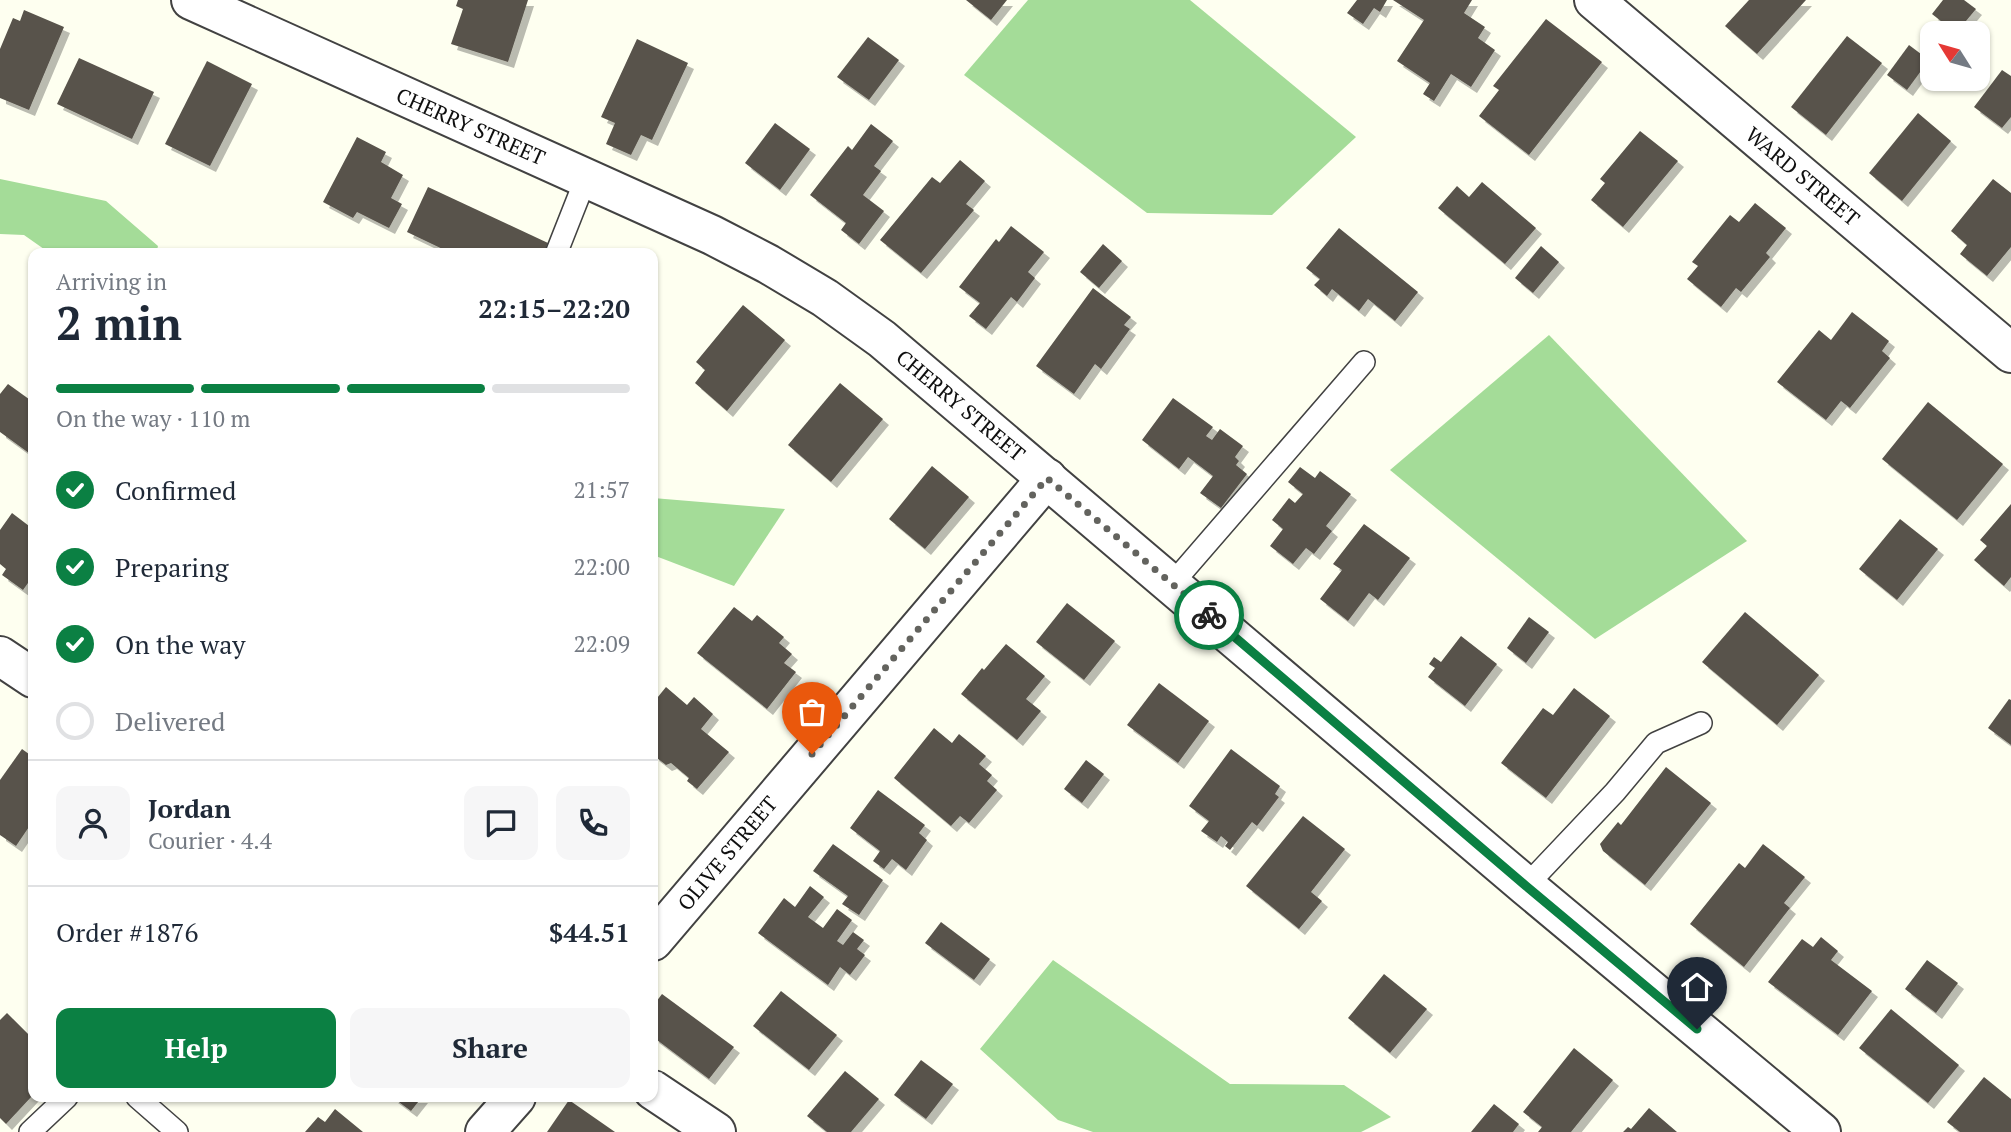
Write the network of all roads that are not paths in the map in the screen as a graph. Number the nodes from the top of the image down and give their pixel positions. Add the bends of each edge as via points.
1 (191, 0) edge
2 (1594, 0) edge
3 (586, 178) junction
4 (558, 248) edge
5 (2011, 353) edge
6 (1364, 362) dead end
7 (1047, 478) junction
8 (1172, 584) junction
9 (0, 656) edge
10 (28, 675) edge
11 (1701, 723) dead end
12 (1526, 886) junction
13 (658, 935) edge
14 (658, 1093) edge
15 (62, 1102) edge
16 (143, 1102) edge
17 (512, 1102) edge
18 (30, 1132) edge
19 (177, 1132) edge
20 (485, 1132) edge
21 (716, 1132) edge
22 (1821, 1132) edge

1 - 3 street, CHERRY STREET
2 - 5 street, WARD STREET
3 - 4 lane
3 - 7 street, CHERRY STREET via 712,235 825,298 882,339
6 - 8 lane
7 - 8 street, CHERRY STREET
7 - 13 street, OLIVE STREET
8 - 12 street, CHERRY STREET
9 - 10 street
11 - 12 lane via 1656,743
12 - 22 street, CHERRY STREET
14 - 21 street
15 - 18 lane
16 - 19 lane
17 - 20 street

